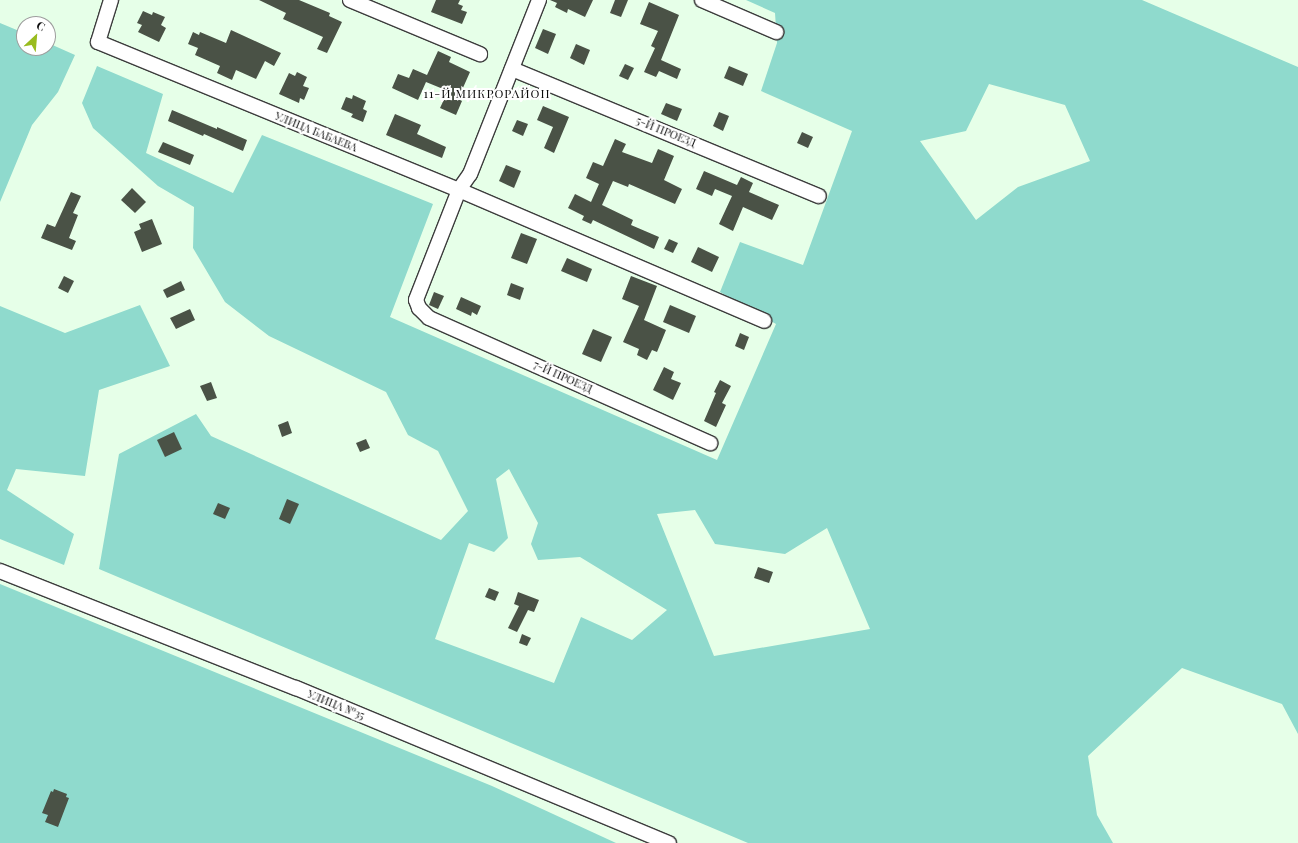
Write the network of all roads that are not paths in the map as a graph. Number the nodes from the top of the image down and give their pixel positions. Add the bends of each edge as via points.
1 (111, 0) edge
2 (350, 0) edge
3 (538, 0) edge
4 (702, 0) edge
5 (776, 32) dead end
6 (480, 54) dead end
7 (512, 69) junction
8 (459, 190) junction
9 (819, 196) dead end
10 (764, 321) dead end
11 (710, 443) dead end
12 (0, 571) edge
13 (669, 843) edge

1 - 8 street, УЛИЦА БАБАЕВА via 98,42
2 - 6 street
3 - 7 street
4 - 5 street
7 - 8 street via 470,174
7 - 9 street, 5-Й ПРОЕЗД
8 - 10 street
8 - 11 street, 7-Й ПРОЕЗД via 416,300 419,308 429,318
12 - 13 street, УЛИЦА №35 via 296,688

